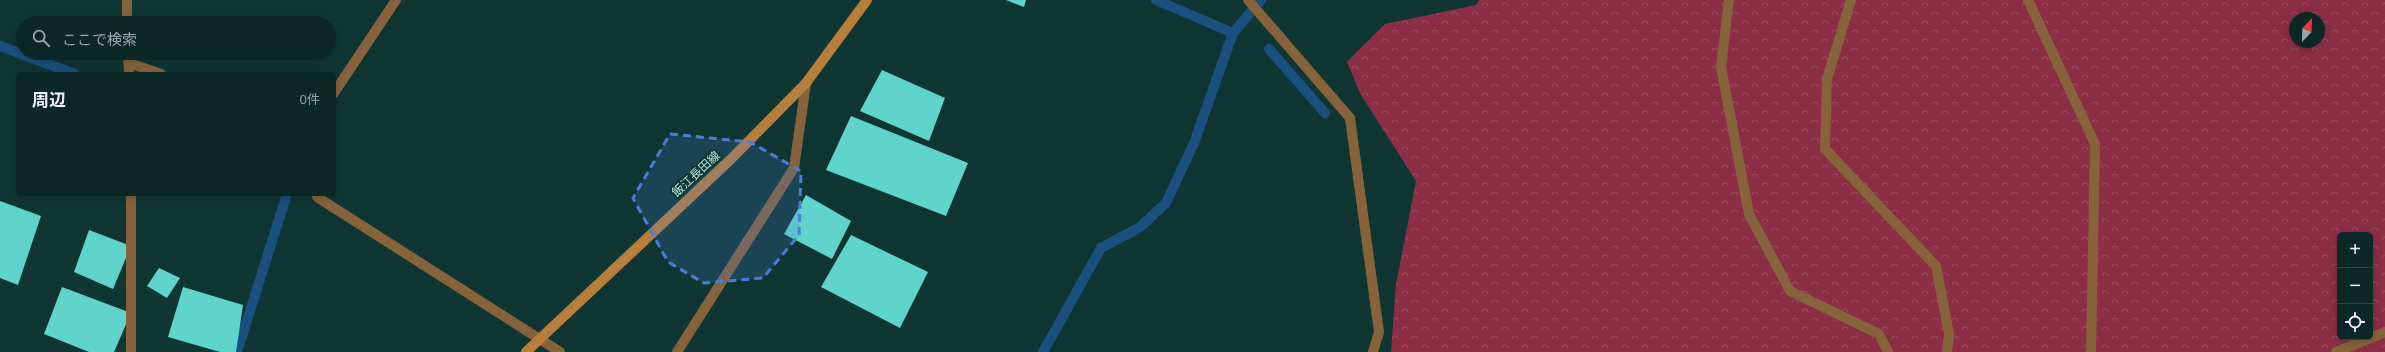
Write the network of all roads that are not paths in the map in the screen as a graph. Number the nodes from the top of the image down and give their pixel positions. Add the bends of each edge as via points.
1 (127, 0) edge
2 (396, 0) edge
3 (868, 0) edge
4 (1248, 0) edge
5 (1729, 0) edge
6 (1851, 0) edge
7 (2028, 0) edge
8 (128, 16) edge
9 (129, 60) edge
10 (133, 60) edge
11 (129, 72) edge
12 (157, 72) edge
13 (806, 83) junction
14 (336, 90) edge
15 (131, 196) edge
16 (317, 196) edge
17 (2385, 332) edge
18 (538, 340) junction
19 (131, 352) edge
20 (526, 352) edge
21 (560, 352) edge
22 (677, 352) edge
23 (1373, 352) edge
24 (1888, 352) edge
25 (1947, 352) edge
26 (2091, 352) edge
27 (2336, 352) edge

1 - 8 street
2 - 14 street
3 - 13 main road, 飯江長田線
4 - 23 street via 1350,118 1379,332
5 - 24 street via 1721,67 1750,214 1790,291 1879,334
6 - 25 street via 1827,79 1825,149 1936,266 1949,334
7 - 26 street via 2095,144
9 - 11 street
10 - 12 street
13 - 18 main road, 飯江長田線 via 730,160
13 - 22 street via 794,168
15 - 19 street
16 - 18 street
17 - 27 street
18 - 20 main road, 飯江長田線
18 - 21 street

